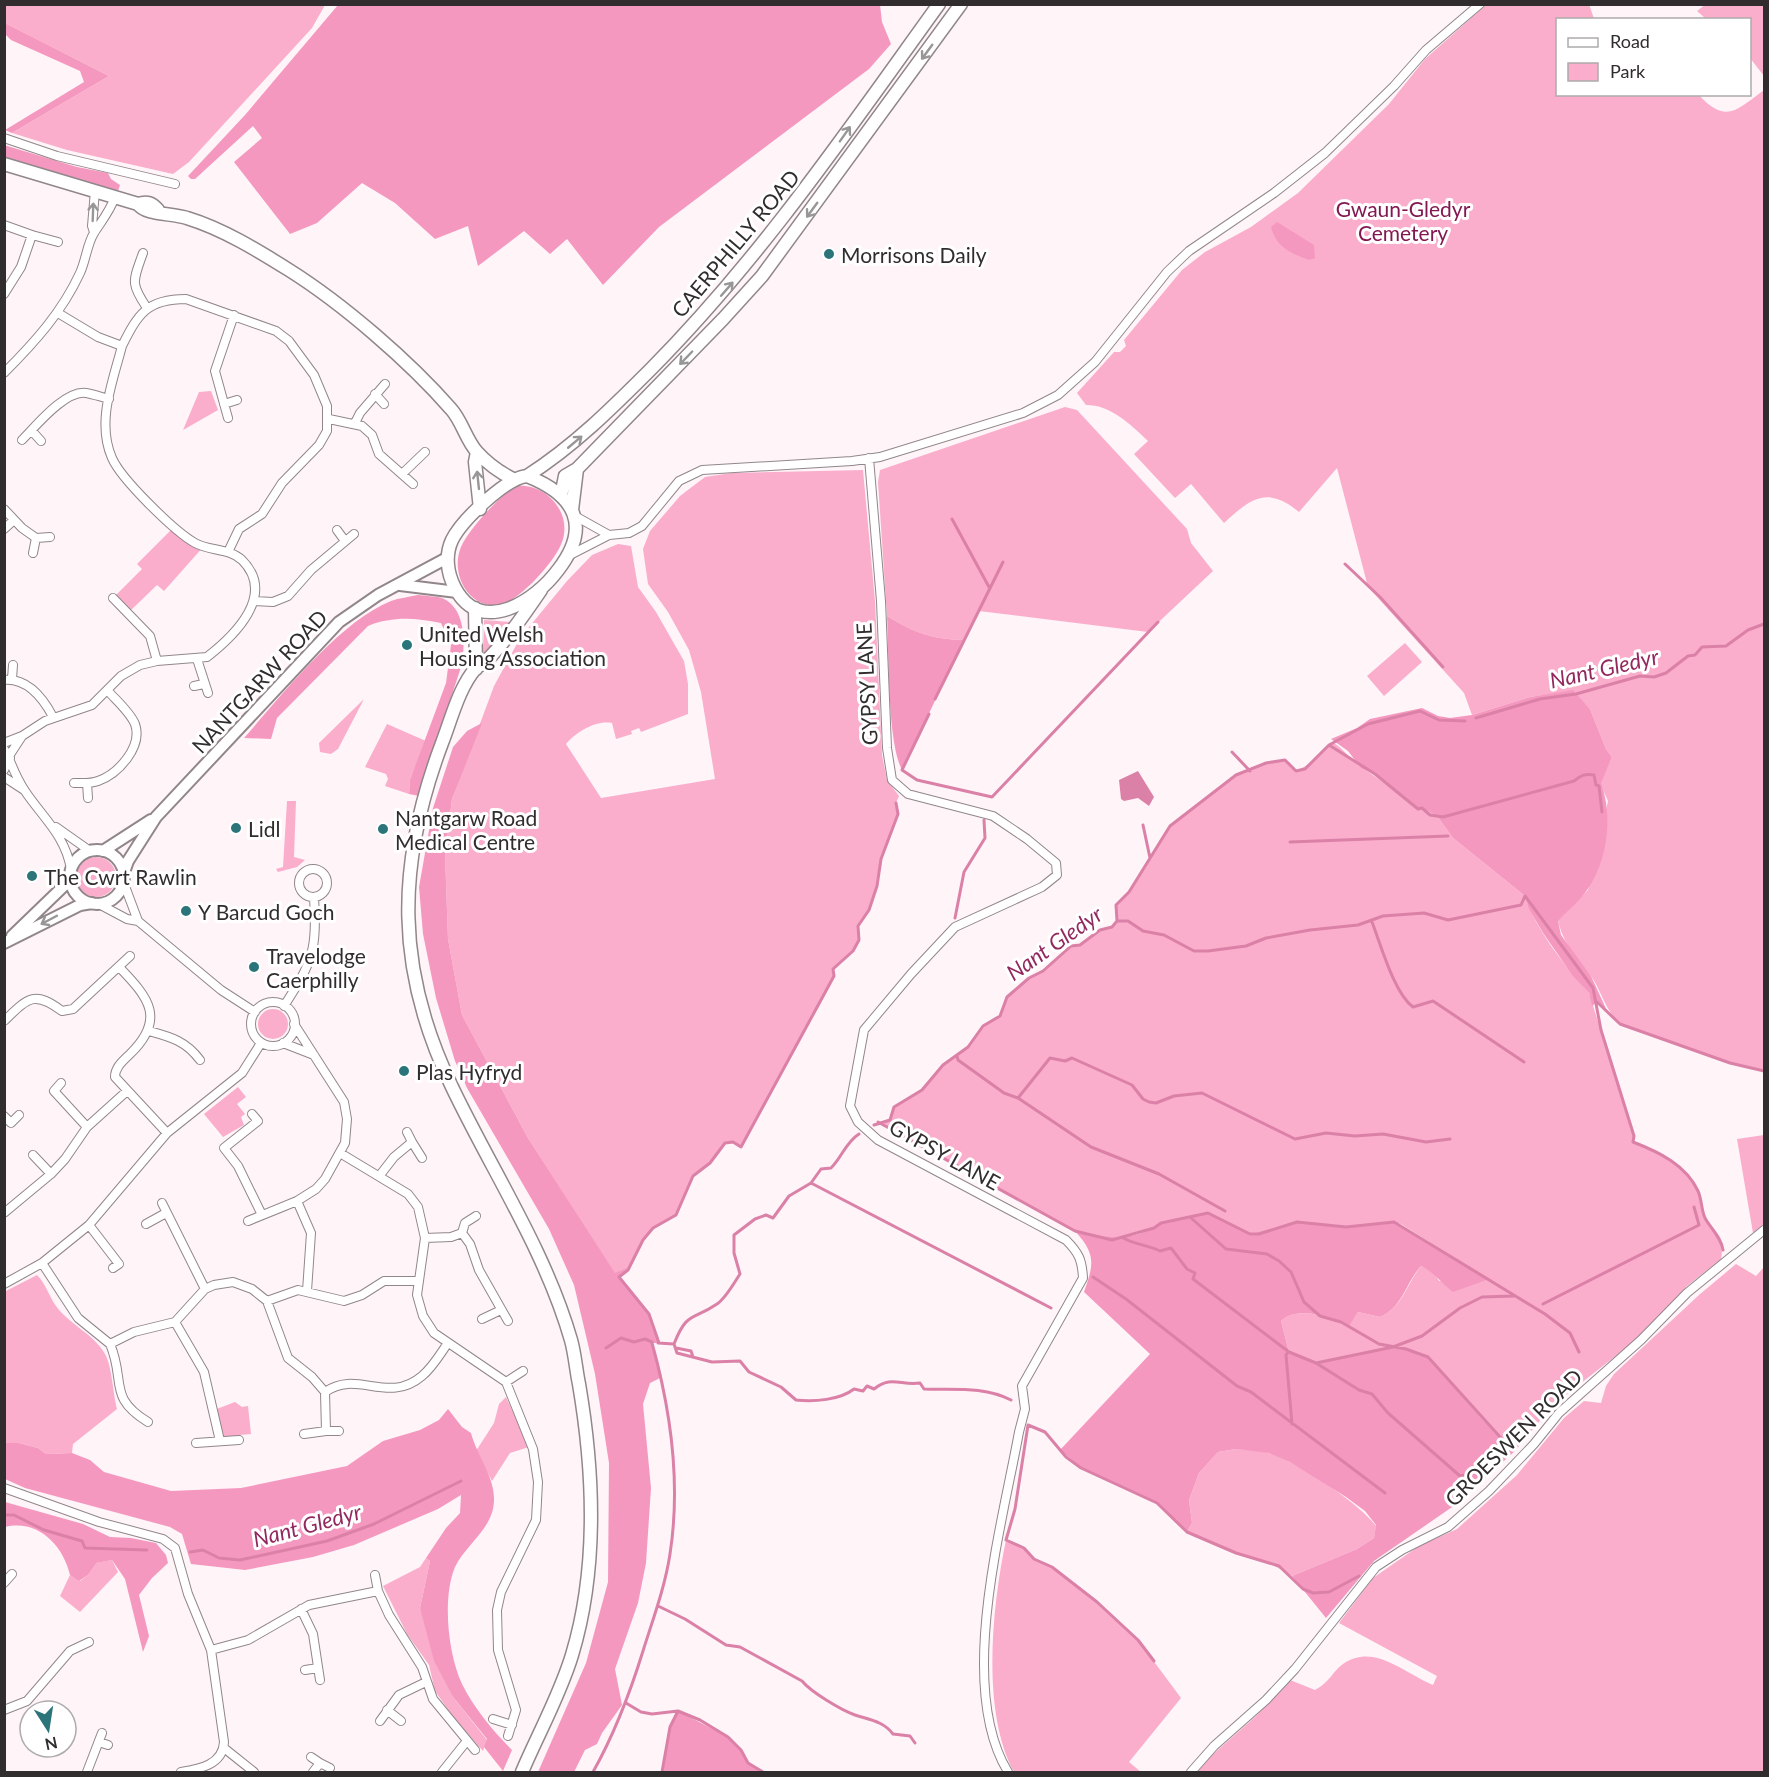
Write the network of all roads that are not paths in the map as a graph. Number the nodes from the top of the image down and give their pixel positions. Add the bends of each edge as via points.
1 (939, 4) edge
2 (961, 4) edge
3 (1480, 4) edge
4 (4, 138) edge
5 (4, 164) edge
6 (175, 184) dead end
7 (94, 191) junction
8 (115, 197) junction
9 (4, 225) edge
10 (94, 232) junction
11 (32, 235) junction
12 (58, 242) dead end
13 (143, 253) dead end
14 (4, 294) edge
15 (147, 308) junction
16 (58, 313) junction
17 (234, 315) junction
18 (122, 346) junction
19 (4, 373) edge
20 (385, 384) dead end
21 (375, 394) junction
22 (109, 399) junction
23 (237, 400) dead end
24 (224, 404) junction
25 (384, 404) dead end
26 (228, 418) dead end
27 (328, 419) junction
28 (355, 423) junction
29 (32, 431) junction
30 (22, 440) dead end
31 (41, 441) dead end
32 (425, 452) dead end
33 (477, 452) junction
34 (869, 458) junction
35 (577, 469) junction
36 (402, 474) junction
37 (527, 476) junction
38 (513, 479) junction
39 (413, 484) dead end
40 (561, 496) junction
41 (4, 509) edge
42 (480, 509) junction
43 (573, 513) junction
44 (15, 520) junction
45 (4, 529) edge
46 (337, 530) dead end
47 (354, 534) dead end
48 (609, 536) junction
49 (50, 537) dead end
50 (36, 538) junction
51 (345, 542) junction
52 (228, 552) junction
53 (33, 553) dead end
54 (570, 555) junction
55 (447, 558) junction
56 (400, 585) junction
57 (541, 590) junction
58 (457, 592) junction
59 (113, 598) dead end
60 (254, 601) junction
61 (475, 608) junction
62 (197, 659) junction
63 (157, 661) junction
64 (13, 665) dead end
65 (476, 669) junction
66 (8, 680) edge
67 (204, 684) junction
68 (194, 686) dead end
69 (108, 691) junction
70 (208, 693) dead end
71 (53, 717) junction
72 (22, 736) junction
73 (4, 743) edge
74 (4, 748) edge
75 (10, 758) junction
76 (4, 770) edge
77 (4, 777) edge
78 (74, 783) dead end
79 (87, 783) junction
80 (25, 791) junction
81 (88, 798) dead end
82 (156, 817) junction
83 (54, 827) junction
84 (90, 851) junction
85 (103, 851) junction
86 (71, 874) junction
87 (123, 878) junction
88 (314, 897) dead end
89 (95, 903) junction
90 (138, 921) junction
91 (6, 942) edge
92 (130, 956) dead end
93 (120, 968) junction
94 (284, 1006) junction
95 (255, 1012) junction
96 (4, 1021) edge
97 (294, 1024) junction
98 (149, 1031) junction
99 (261, 1043) junction
100 (283, 1043) junction
101 (314, 1055) junction
102 (200, 1060) dead end
103 (61, 1083) dead end
104 (127, 1090) junction
105 (252, 1114) dead end
106 (19, 1115) dead end
107 (4, 1116) edge
108 (87, 1127) junction
109 (167, 1132) junction
110 (407, 1132) dead end
111 (412, 1142) junction
112 (340, 1153) junction
113 (33, 1155) dead end
114 (422, 1158) dead end
115 (51, 1174) junction
116 (380, 1175) junction
117 (297, 1201) junction
118 (162, 1203) dead end
119 (166, 1212) junction
120 (4, 1213) edge
121 (262, 1215) junction
122 (476, 1216) dead end
123 (248, 1221) dead end
124 (146, 1224) dead end
125 (89, 1226) junction
126 (1764, 1230) edge
127 (462, 1233) junction
128 (425, 1238) junction
129 (42, 1263) junction
130 (113, 1268) dead end
131 (418, 1281) junction
132 (4, 1284) edge
133 (205, 1289) junction
134 (307, 1291) junction
135 (267, 1301) junction
136 (501, 1310) junction
137 (482, 1319) dead end
138 (175, 1322) junction
139 (508, 1322) dead end
140 (448, 1342) junction
141 (110, 1344) junction
142 (523, 1371) dead end
143 (506, 1382) junction
144 (325, 1392) junction
145 (148, 1422) dead end
146 (326, 1431) junction
147 (339, 1431) dead end
148 (304, 1434) dead end
149 (239, 1440) dead end
150 (220, 1441) junction
151 (196, 1443) dead end
152 (4, 1488) edge
153 (12, 1574) dead end
154 (375, 1575) dead end
155 (4, 1582) edge
156 (378, 1591) junction
157 (301, 1609) junction
158 (89, 1642) dead end
159 (211, 1650) junction
160 (318, 1668) junction
161 (305, 1670) dead end
162 (320, 1680) dead end
163 (426, 1682) junction
164 (4, 1710) edge
165 (387, 1710) junction
166 (493, 1719) dead end
167 (380, 1721) dead end
168 (401, 1721) dead end
169 (512, 1725) junction
170 (102, 1733) dead end
171 (508, 1736) dead end
172 (99, 1742) junction
173 (466, 1742) junction
174 (108, 1745) dead end
175 (224, 1748) junction
176 (475, 1750) dead end
177 (310, 1757) dead end
178 (320, 1763) junction
179 (330, 1768) dead end
180 (87, 1773) edge
181 (181, 1773) edge
182 (254, 1773) edge
183 (313, 1773) edge
184 (442, 1773) edge
185 (522, 1773) edge
186 (1008, 1773) edge
187 (1191, 1773) edge

37 -> 1 main road, CAERPHILLY ROAD via 596,424 724,291 810,184
2 -> 35 main road, CAERPHILLY ROAD via 762,276
3 - 34 street via 1426,50 1394,87 1325,153 1189,251 1095,362 1058,395 1023,413
4 - 6 street via 57,156
5 - 7 main road
7 - 8 main road
10 -> 7 street
8 - 10 street via 100,228
8 - 33 main road via 154,205 158,210 228,235 299,277 349,315 453,411
9 - 11 street
10 - 16 street via 80,273
11 - 12 street
11 - 14 street via 21,267
13 - 15 street via 133,281
15 - 17 street via 171,299 186,299
15 - 18 street via 136,318
16 - 18 street
16 - 19 street
17 - 24 street via 215,371
17 - 27 street via 276,331 289,341 314,375
18 - 22 street
20 - 21 street
21 - 25 street
21 - 28 street
22 - 29 street via 84,392 73,394
22 - 52 street via 106,439 124,478 183,536
23 - 24 street
24 - 26 street
27 - 28 street
27 - 52 street via 319,445 282,483 262,514 239,529
28 - 36 street via 372,435 379,454
29 - 30 street
29 - 31 street
32 - 36 street
33 - 38 main road
42 -> 33 main road
34 - 48 street via 702,470 679,481 642,526
34 - 186 street, GYPSY LANE via 892,780 908,794 993,816 1056,863 1057,875 1042,887 956,927 911,974 864,1030 850,1106 858,1122 878,1140 1066,1240 1080,1253 1083,1278 1022,1386 1025,1409 989,1598 985,1695 998,1755
35 - 40 main road, CAERPHILLY ROAD via 565,476
35 - 43 main road
36 - 39 street
37 - 38 main road
37 - 40 main road via 549,484
38 - 42 main road
40 - 43 main road
41 - 44 street
42 - 55 main road via 453,538
43 - 48 street
43 - 54 main road via 577,532
44 - 45 street
44 - 50 street
46 - 51 street
47 - 51 street
48 - 54 street
49 - 50 street
50 - 53 street
51 - 60 street via 311,570 288,596 273,602
52 - 60 street via 241,559 248,570 255,584
54 - 57 main road
55 - 56 main road, NANTGARW ROAD
55 - 58 main road via 450,579
56 - 58 main road
56 - 82 main road, NANTGARW ROAD via 339,622
57 - 61 main road via 503,611
57 - 65 main road via 489,658
58 - 61 main road
59 - 63 street via 150,636
60 - 62 street via 248,617 216,650
61 - 65 main road
62 - 63 street
62 - 67 street
63 - 69 street via 121,676
64 - 66 street
65 - 185 main road via 457,703 431,772 415,835 408,886 407,936 412,977 429,1039 541,1259 571,1342 586,1429 591,1501 586,1592 572,1656
66 - 71 street via 33,689
67 - 68 street
67 - 70 street
69 - 71 street via 92,705
69 - 79 street via 134,721 136,742 133,751 105,778
71 - 72 street
72 - 73 street
72 - 75 street
74 - 75 street
75 - 76 street
75 - 80 street
77 - 80 street
78 - 79 street
79 - 81 street
80 - 83 street
82 - 85 main road, NANTGARW ROAD
82 - 87 main road, NANTGARW ROAD via 128,861
83 - 84 street
83 - 86 street via 66,848
84 - 85 main road
84 - 86 main road via 76,861
85 - 87 main road via 120,863
86 - 89 main road via 76,895
86 - 91 main road
87 - 89 main road via 117,895
87 - 90 street
88 - 94 street via 312,959
89 - 90 street via 127,920
89 -> 91 main road via 80,905
90 - 95 street via 221,990
92 - 93 street
93 - 96 street via 73,1009 62,1011 49,1000 36,997 26,1000
93 - 98 street via 146,998
94 - 95 street via 271,1002
94 - 97 street via 291,1012
95 - 99 street via 251,1026
97 - 100 street via 292,1034
97 - 101 street
98 - 102 street via 178,1039
98 - 104 street via 115,1074
99 - 100 street
99 - 109 street via 242,1073
100 - 101 street
101 - 112 street via 346,1110 347,1133
103 - 108 street via 54,1091
104 - 108 street
104 - 109 street
105 - 121 street via 258,1121 221,1144 238,1166
106 - 107 street via 11,1123
108 - 115 street
109 - 125 street
110 - 111 street
111 - 114 street
111 - 116 street
112 - 116 street
112 - 117 street via 320,1184
113 - 115 street
115 - 120 street
116 - 128 street via 413,1199
117 - 121 street
117 - 134 street via 311,1233
118 - 119 street
119 - 124 street
119 - 133 street
121 - 123 street
122 - 127 street via 465,1223
125 - 129 street
125 - 130 street via 119,1264
126 - 187 street, GROESWEN ROAD via 1687,1293 1559,1413 1489,1491 1448,1527 1376,1567 1295,1668
127 - 128 street
127 - 136 street
128 - 131 street
129 - 132 street
129 - 141 street via 78,1318
131 - 134 street via 384,1281 344,1301
131 - 140 street via 423,1316 434,1333
133 - 135 street via 233,1282 252,1289
133 - 138 street
134 - 135 street
135 - 144 street via 288,1358
136 - 137 street
136 - 139 street
138 - 141 street via 134,1332
138 - 150 street via 204,1372
140 - 143 street
140 - 144 street via 424,1375 408,1385 390,1390 350,1383
141 - 145 street via 124,1401 129,1410
142 - 143 street
143 - 169 street via 533,1449 538,1482 536,1520 496,1610 498,1650 516,1710
144 - 146 street
146 - 147 street
146 - 148 street
149 - 150 street
150 - 151 street
152 - 159 street via 99,1522 163,1539 175,1548 188,1594
153 - 155 street
154 - 156 street
156 - 157 street
156 - 163 street via 405,1643 418,1659
157 - 159 street via 248,1640
157 - 160 street via 313,1634
158 - 164 street via 70,1651 27,1701
159 - 175 street
160 - 161 street
160 - 162 street
163 - 165 street via 399,1695
163 - 173 street via 433,1699
165 - 167 street
165 - 168 street
166 - 169 street
169 - 171 street
170 - 172 street
172 - 174 street
172 - 180 street
173 - 176 street
173 - 184 street
175 - 181 street via 206,1767
175 - 182 street
177 - 178 street
178 - 179 street
178 - 183 street

